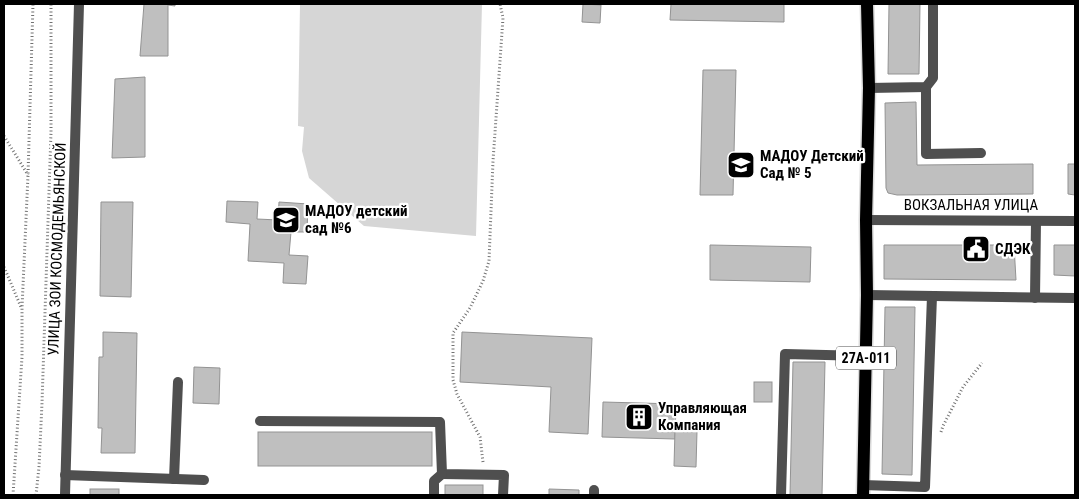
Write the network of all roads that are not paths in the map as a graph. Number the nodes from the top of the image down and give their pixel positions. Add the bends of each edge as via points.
1 (79, 4) edge
2 (867, 4) edge
3 (933, 4) edge
4 (869, 88) junction
5 (926, 88) junction
6 (981, 153) dead end
7 (866, 220) junction
8 (1036, 220) junction
9 (1075, 221) edge
10 (867, 295) junction
11 (932, 296) junction
12 (1035, 298) junction
13 (1075, 298) edge
14 (866, 356) junction
15 (178, 382) dead end
16 (260, 421) dead end
17 (442, 474) junction
18 (65, 475) junction
19 (174, 478) junction
20 (204, 480) dead end
21 (863, 490) edge
22 (65, 495) edge
23 (434, 495) edge
24 (504, 495) edge
25 (781, 495) edge

1 - 18 street, УЛИЦА ЗОИ КОСМОДЕМЬЯНСКОЙ
2 - 4 main road, 27А-011
3 - 5 street via 933,78
4 - 5 street
4 - 7 main road, 27А-011
5 - 6 street via 926,154
7 - 8 street, ВОКЗАЛЬНАЯ УЛИЦА
7 - 10 main road, 27А-011
8 - 9 street, ВОКЗАЛЬНАЯ УЛИЦА
8 - 12 street
10 - 11 street
10 - 14 main road, 27А-011
11 - 12 street
11 - 21 street via 925,487
12 - 13 street
14 - 21 main road, 27А-011
14 - 25 street via 785,354
15 - 19 street
16 - 17 street via 440,422
17 - 23 street via 434,481
17 - 24 street via 504,475
18 - 19 street
18 - 22 street, УЛИЦА ЗОИ КОСМОДЕМЬЯНСКОЙ
19 - 20 street

